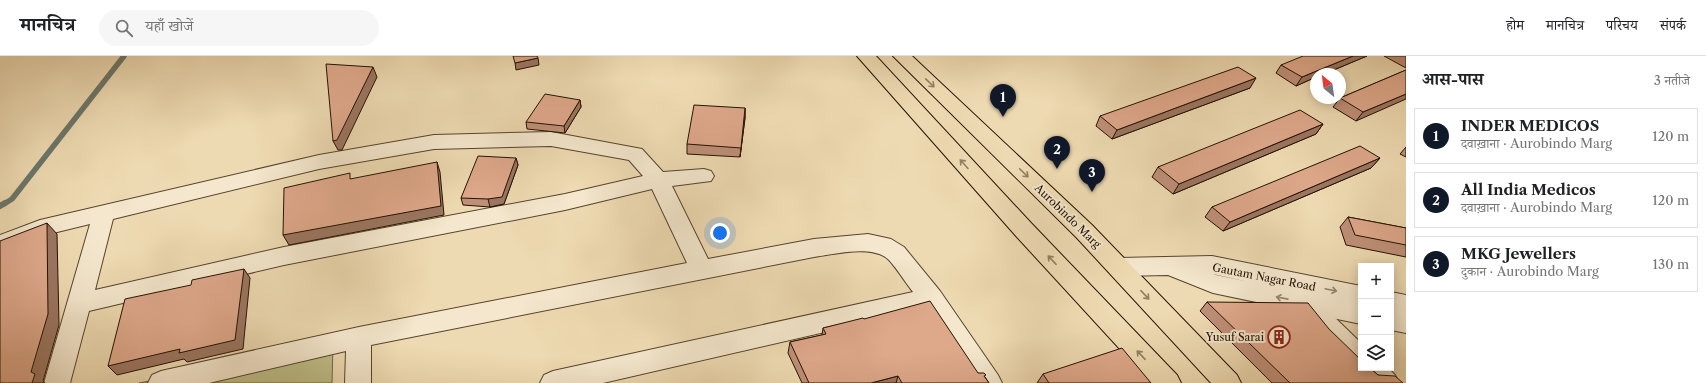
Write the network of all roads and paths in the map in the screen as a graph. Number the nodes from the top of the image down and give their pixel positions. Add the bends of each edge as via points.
1 (866, 56) edge
2 (902, 56) edge
3 (923, 56) edge
4 (704, 176) dead end
5 (658, 180) junction
6 (104, 213) junction
7 (1069, 216) junction
8 (0, 245) edge
9 (1169, 266) junction
10 (1119, 267) junction
11 (702, 269) junction
12 (1358, 295) edge
13 (931, 298) junction
14 (80, 303) junction
15 (1307, 303) junction
16 (1394, 303) edge
17 (1406, 305) edge
18 (1358, 313) edge
19 (1394, 320) edge
20 (1406, 322) edge
21 (358, 337) junction
22 (1358, 357) edge
23 (1373, 371) edge
24 (57, 383) edge
25 (161, 383) edge
26 (358, 383) edge
27 (553, 383) edge
28 (989, 383) edge
29 (1168, 383) edge
30 (1228, 383) edge
31 (1386, 383) edge

29 -> 1 highway
2 -> 7 highway, Aurobindo Marg
3 - 7 highway via 1049,177
4 - 5 street
5 - 6 street via 635,154 552,139 434,142 319,162
5 - 11 street
5 - 14 street via 565,202 284,256
6 - 8 street via 40,228
6 - 14 street
7 - 10 highway, Aurobindo Marg
9 - 10 street, Gautam Nagar Road
9 -> 12 street, Gautam Nagar Road via 1212,265
15 -> 9 street via 1214,284
10 -> 30 highway, Aurobindo Marg
11 - 13 street via 814,248 868,242 884,245 896,253
11 - 21 street
13 - 27 street
13 - 28 street
14 - 24 street
15 - 18 street
15 - 22 street
16 - 17 street
19 - 20 street
21 - 25 street
21 - 26 street
23 - 31 street

